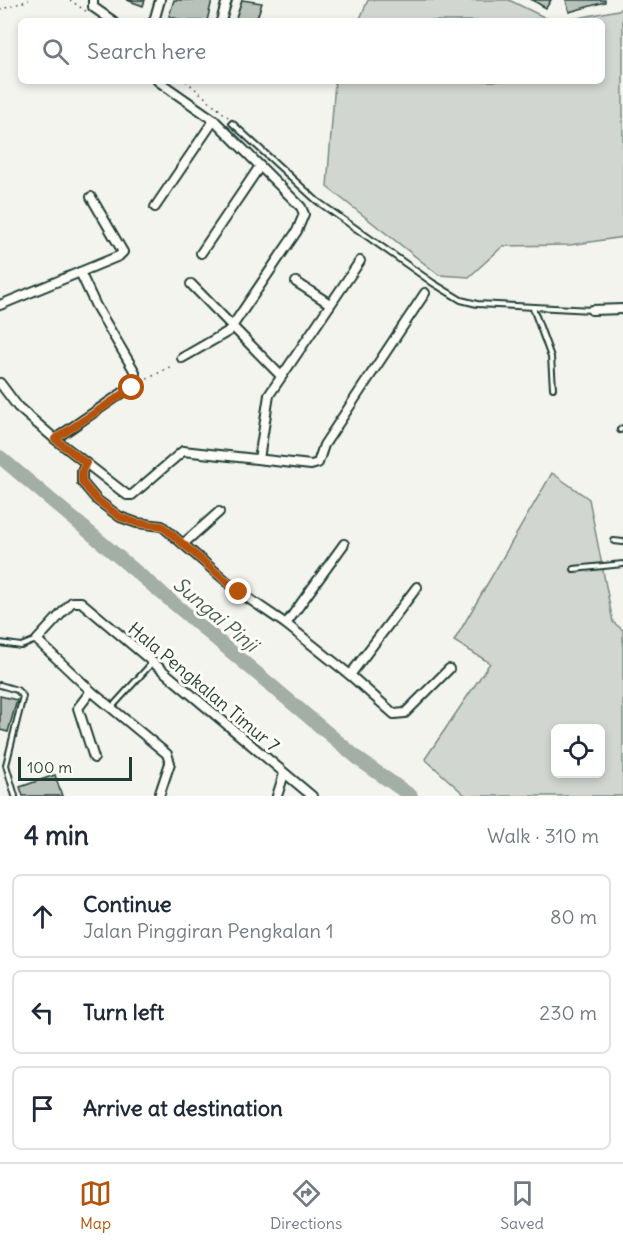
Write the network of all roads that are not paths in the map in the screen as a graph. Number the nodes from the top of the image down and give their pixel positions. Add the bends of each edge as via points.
1 (93, 0) edge
2 (160, 0) edge
3 (227, 0) edge
4 (109, 18) edge
5 (155, 18) edge
6 (222, 18) edge
7 (162, 84) edge
8 (213, 120) junction
9 (232, 123) road end
10 (260, 166) junction
11 (91, 197) dead end
12 (154, 207) dead end
13 (201, 253) dead end
14 (360, 261) dead end
15 (80, 272) junction
16 (296, 282) dead end
17 (190, 284) dead end
18 (425, 293) dead end
19 (330, 304) junction
20 (0, 305) edge
21 (533, 308) junction
22 (623, 309) edge
23 (592, 310) joint
24 (232, 326) junction
25 (182, 358) dead end
26 (280, 375) junction
27 (0, 383) edge
28 (553, 388) dead end
29 (55, 439) junction
30 (260, 459) junction
31 (86, 463) junction
32 (219, 512) dead end
33 (614, 541) dead end
34 (623, 542) edge
35 (183, 544) junction
36 (344, 544) dead end
37 (623, 564) edge
38 (574, 569) dead end
39 (417, 587) dead end
40 (286, 624) junction
41 (37, 640) junction
42 (0, 643) edge
43 (152, 663) junction
44 (449, 669) dead end
45 (350, 675) junction
46 (0, 685) edge
47 (91, 691) junction
48 (112, 708) junction
49 (94, 758) dead end
50 (284, 774) junction
51 (15, 796) edge
52 (159, 796) edge
53 (277, 796) edge
54 (312, 796) edge

1 - 4 street via 93,7
2 - 5 street
3 - 6 street
7 - 8 street
8 - 10 street
8 - 12 street
9 - 21 lane via 317,201 433,283 461,300
10 - 13 street
10 - 24 street via 304,214 297,231
11 - 15 street via 123,252
14 - 19 street
15 - 20 street
15 - 29 street via 135,372 136,382
16 - 19 street
17 - 24 street
18 - 30 street via 324,445 318,463
19 - 26 street
21 - 23 lane
21 - 28 lane via 551,357
22 - 23 street
24 - 25 street
24 - 26 street
26 - 30 street via 269,395
27 - 29 street via 18,407
29 - 31 street
30 - 31 street via 183,451 132,495
31 - 35 street via 82,482 108,509 137,523 162,526
32 - 35 street
33 - 34 lane
35 - 40 street via 239,592
36 - 40 street
37 - 38 lane
39 - 45 street
40 - 45 street
41 - 42 lane via 21,646
41 - 43 street, Hala Pengkalan Timur 7 via 77,601
41 - 47 street
43 - 48 lane
43 - 50 street, Hala Pengkalan Timur 7
44 - 45 street via 400,715
46 - 51 lane via 23,696 6,765
47 - 48 street
47 - 49 street via 78,708
48 - 52 street via 170,758
50 - 53 street
50 - 54 street, Hala Pengkalan Timur 7

